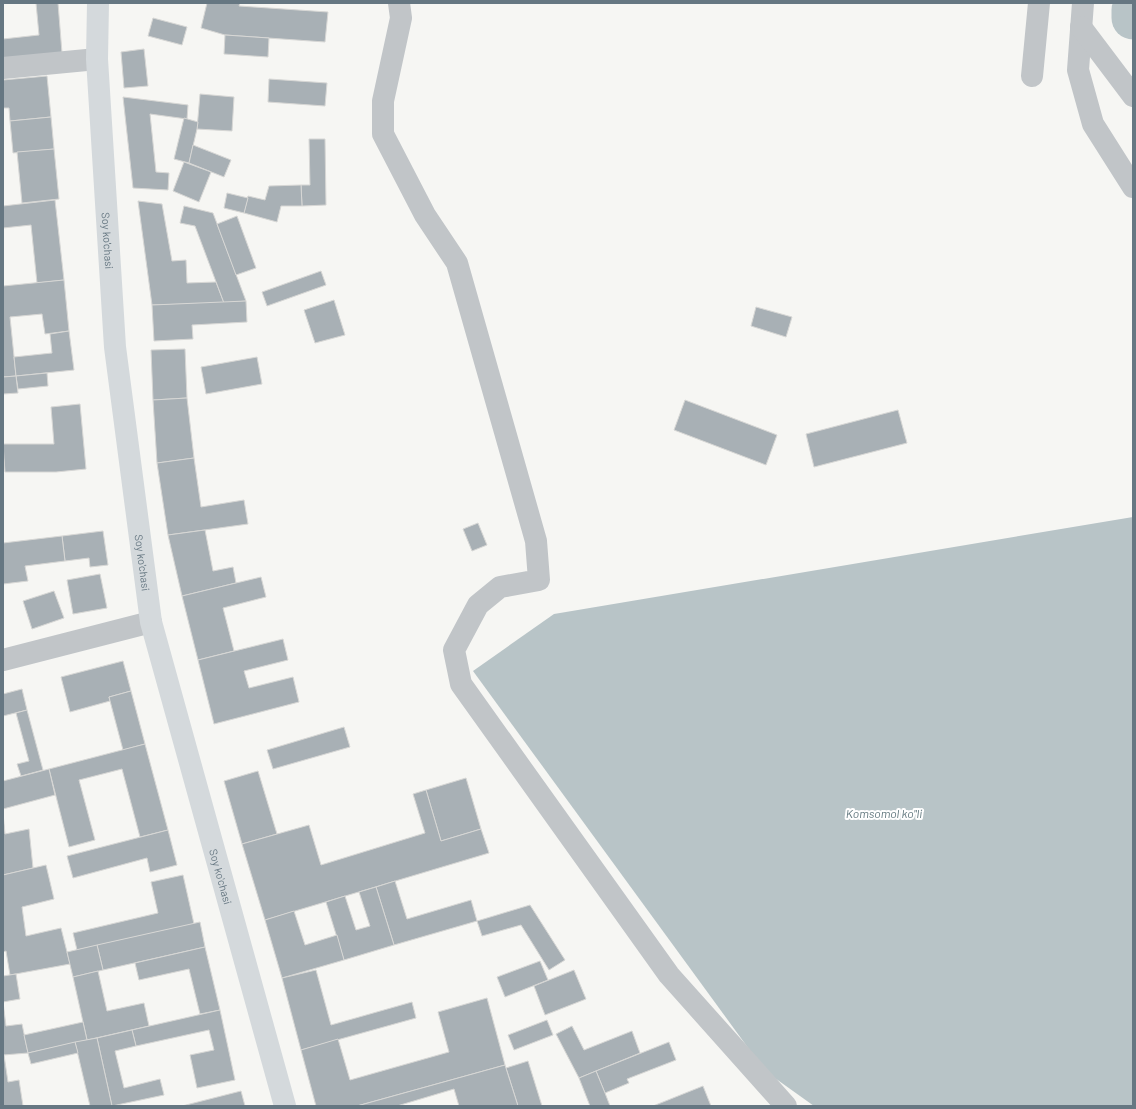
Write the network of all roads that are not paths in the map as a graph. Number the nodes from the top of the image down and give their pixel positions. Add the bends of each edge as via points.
1 (98, 3) edge
2 (399, 3) edge
3 (1040, 3) edge
4 (1083, 3) edge
5 (1081, 27) junction
6 (97, 59) junction
7 (3, 68) edge
8 (1032, 76) dead end
9 (1133, 96) edge
10 (1133, 187) edge
11 (151, 622) junction
12 (3, 660) edge
13 (285, 1106) edge
14 (786, 1106) edge

1 - 6 main road, Soy ko'chasi
2 - 14 lane via 401,18 383,100 383,134 424,215 457,263 536,541 539,580 500,587 478,605 454,650 461,684 668,975
3 - 8 lane
4 - 5 lane
5 - 9 lane
5 - 10 lane via 1078,70 1093,124
6 - 7 lane
6 - 11 main road, Soy ko'chasi via 115,347
11 - 12 lane
11 - 13 main road, Soy ko'chasi

